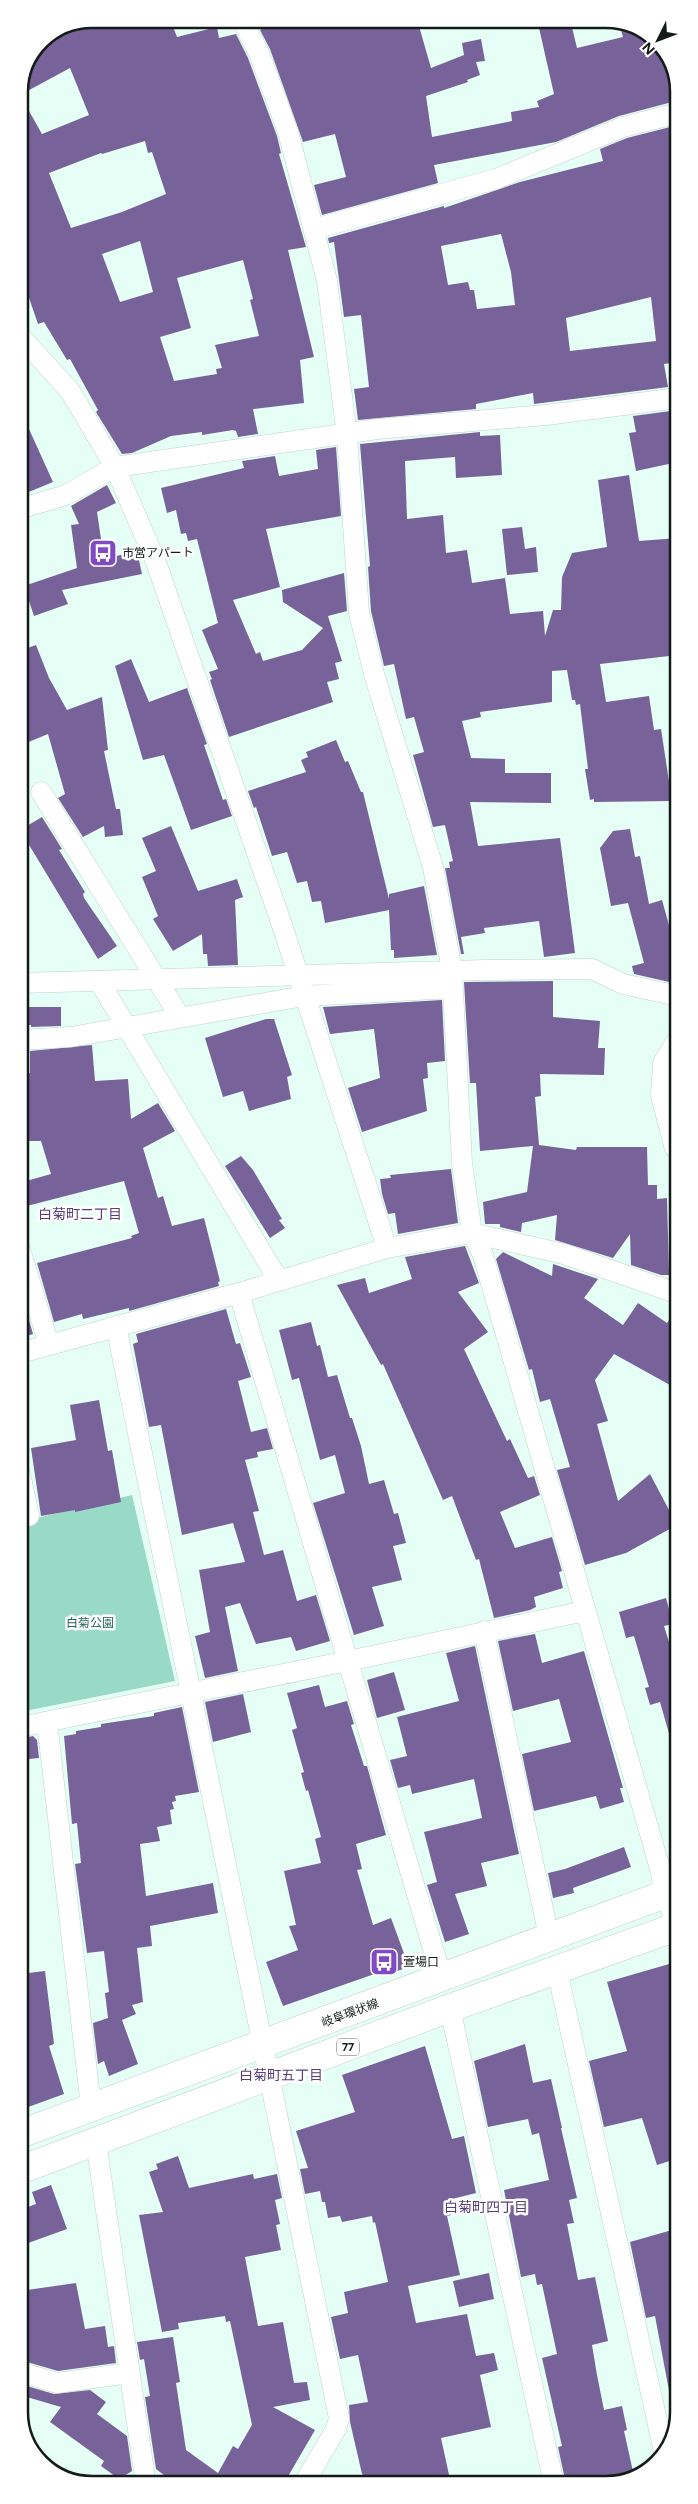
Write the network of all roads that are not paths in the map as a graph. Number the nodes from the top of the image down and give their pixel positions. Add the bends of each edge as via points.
1 (246, 28) edge
2 (670, 115) edge
3 (314, 229) junction
4 (28, 345) edge
5 (670, 399) edge
6 (347, 435) junction
7 (115, 467) junction
8 (28, 506) edge
9 (41, 792) dead end
10 (297, 974) junction
11 (156, 979) junction
12 (453, 979) junction
13 (99, 981) junction
14 (28, 983) edge
15 (670, 994) edge
16 (304, 996) junction
17 (180, 1017) junction
18 (126, 1026) junction
19 (28, 1039) edge
20 (670, 1059) edge
21 (670, 1114) edge
22 (472, 1233) junction
23 (387, 1248) junction
24 (28, 1273) edge
25 (279, 1281) junction
26 (670, 1291) edge
27 (240, 1293) junction
28 (116, 1326) junction
29 (49, 1345) junction
30 (28, 1351) edge
31 (28, 1511) edge
32 (29, 1516) dead end
33 (585, 1611) junction
34 (484, 1631) junction
35 (348, 1661) junction
36 (192, 1693) junction
37 (47, 1722) junction
38 (28, 1726) edge
39 (670, 1888) edge
40 (670, 1893) edge
41 (670, 1931) edge
42 (549, 1936) junction
43 (557, 1970) junction
44 (442, 1979) junction
45 (450, 2008) junction
46 (263, 2045) junction
47 (270, 2078) junction
48 (92, 2107) junction
49 (28, 2131) edge
50 (96, 2142) junction
51 (28, 2167) edge
52 (129, 2373) junction
53 (28, 2374) edge
54 (662, 2444) edge
55 (145, 2476) edge
56 (308, 2476) edge
57 (552, 2476) edge

1 - 3 street via 259,53 288,132
2 - 3 street via 623,127 496,179
3 - 6 street via 327,281
4 - 7 street via 70,392
5 - 6 street via 546,415 377,429
6 - 7 street
6 - 12 street via 359,613 374,674 433,867
7 - 8 street via 66,495
7 - 10 street via 156,562
9 - 11 street
10 - 11 street
10 - 12 street
10 - 16 street
11 - 13 street
11 - 17 street
12 - 15 street via 592,969 623,984
12 - 16 street
12 - 22 street via 462,1163
13 - 14 street
13 - 18 street
16 - 17 street
16 - 23 street
17 - 18 street
18 - 19 street via 71,1037
18 - 25 street
20 - 21 main road via 665,1095
22 - 23 street
22 - 26 street via 564,1254
22 - 33 street via 483,1255
23 - 25 street
24 - 29 street
25 - 27 street
27 - 28 street
27 - 35 street
28 - 29 street
28 - 36 street
29 - 30 street
31 - 32 street
33 - 34 street
33 - 39 street via 656,1856
34 - 35 street
34 - 42 street
35 - 36 street
35 - 44 street
36 - 37 street
36 - 46 street
37 - 38 street
37 - 48 street
40 - 42 main road, 岐阜環状線
41 - 43 main road, 77
42 - 44 main road, 岐阜環状線
43 - 45 main road, 77
43 - 54 street
44 - 46 main road, 岐阜環状線
45 - 47 main road, 77
45 - 57 street
46 - 47 street
46 - 48 main road, 岐阜環状線
47 - 50 main road, 77
47 - 56 street via 339,2418 336,2429
48 - 49 main road, 岐阜環状線
50 - 51 main road, 77
50 - 52 street
52 - 53 street via 57,2383
52 - 55 street

